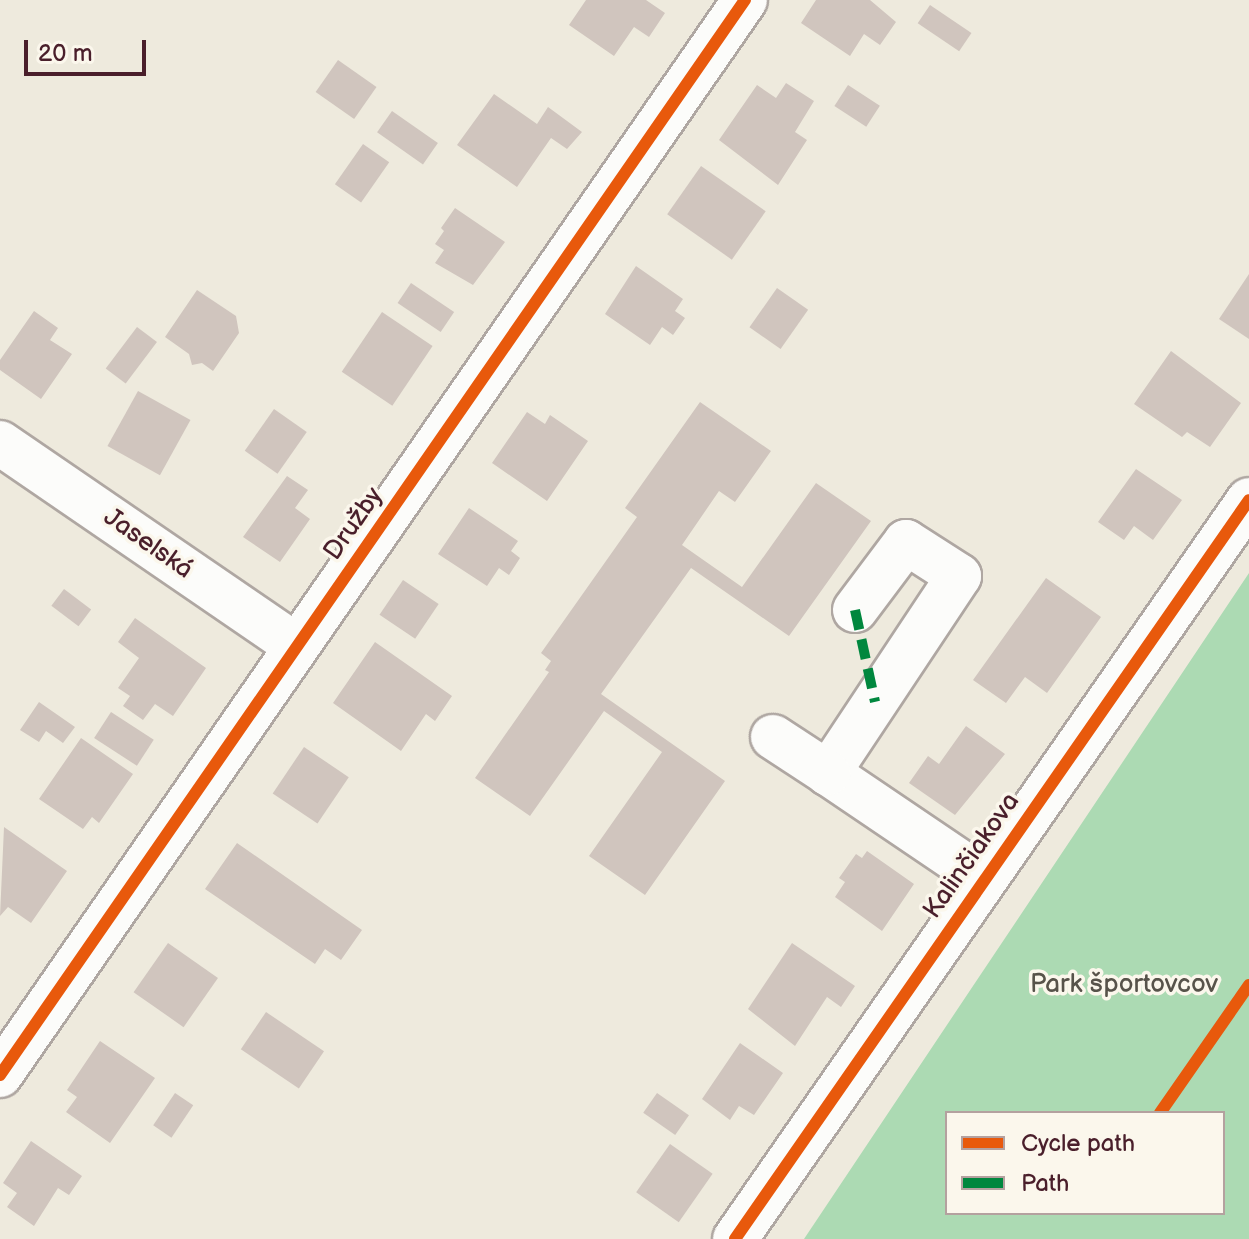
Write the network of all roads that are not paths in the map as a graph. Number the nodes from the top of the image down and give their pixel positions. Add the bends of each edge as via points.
1 (745, 0) edge
2 (0, 443) edge
3 (1249, 500) edge
4 (855, 610) dead end
5 (296, 646) junction
6 (773, 737) dead end
7 (828, 773) junction
8 (983, 878) junction
9 (0, 1075) edge
10 (735, 1239) edge

1 - 5 street, Družby
2 - 5 street, Jaselská
3 - 8 street, Kalinčiakova
4 - 7 street via 906,542 959,576
5 - 9 street, Družby
6 - 7 street
7 - 8 street
8 - 10 street, Kalinčiakova

